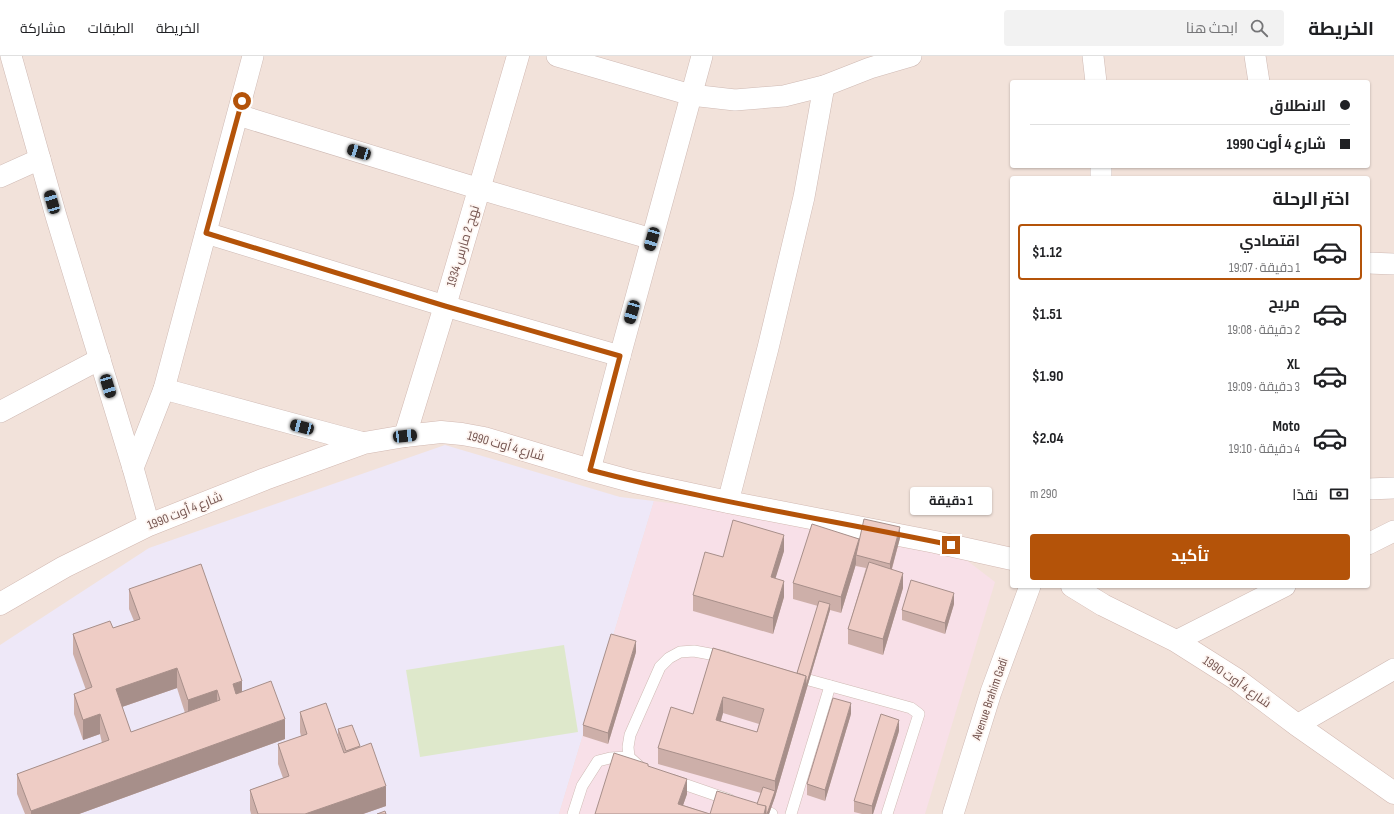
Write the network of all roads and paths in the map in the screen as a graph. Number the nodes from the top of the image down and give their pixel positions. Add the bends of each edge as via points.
1 (11, 56) edge
2 (253, 56) edge
3 (518, 56) edge
4 (557, 56) edge
5 (702, 56) edge
6 (911, 56) edge
7 (1093, 56) edge
8 (1255, 56) edge
9 (868, 62) edge
10 (1096, 80) edge
11 (1259, 80) edge
12 (824, 86) junction
13 (691, 95) junction
14 (238, 115) junction
15 (40, 158) junction
16 (0, 177) edge
17 (480, 189) junction
18 (206, 233) junction
19 (652, 239) junction
20 (1370, 263) edge
21 (1394, 264) edge
22 (445, 306) junction
23 (620, 356) junction
24 (100, 359) junction
25 (164, 389) junction
26 (0, 412) edge
27 (405, 436) junction
28 (364, 443) junction
29 (133, 468) junction
30 (590, 470) junction
31 (1394, 488) edge
32 (1370, 489) edge
33 (728, 502) junction
34 (149, 525) junction
35 (1394, 531) edge
36 (1370, 543) edge
37 (1010, 559) edge
38 (1029, 588) edge
39 (1075, 588) edge
40 (1281, 588) edge
41 (0, 604) edge
42 (1176, 641) junction
43 (737, 660) edge
44 (1394, 669) edge
45 (809, 680) edge
46 (830, 686) junction
47 (1297, 725) junction
48 (629, 757) junction
49 (1394, 793) edge
50 (743, 805) edge
51 (573, 814) edge
52 (791, 814) edge
53 (887, 814) edge
54 (953, 814) edge

1 - 15 street
2 - 14 street
3 - 17 street, نهج 2 مارس 1934
4 - 13 street
5 - 13 street
6 - 9 street
7 - 10 street
8 - 11 street
9 - 12 street
12 - 13 street via 784,96 735,100
12 - 33 street via 804,197
13 - 19 street
14 - 17 street
14 - 18 street
15 - 16 street
15 - 24 street
17 - 19 street
17 - 22 street, نهج 2 مارس 1934
18 - 22 street
18 - 25 street
19 - 23 street
20 - 21 street
22 - 23 street
22 - 27 street, نهج 2 مارس 1934
23 - 30 street
24 - 26 street
24 - 29 street
25 - 28 street
25 - 29 street
27 - 28 street, شارع 4 أوت 1990
27 - 30 street, شارع 4 أوت 1990 via 441,432 477,436
28 - 34 street, شارع 4 أوت 1990
29 - 34 street
30 - 33 street, شارع 4 أوت 1990
31 - 32 street
33 - 37 street, شارع 4 أوت 1990
34 - 41 street, شارع 4 أوت 1990 via 64,567
35 - 36 street
38 - 54 street, Avenue Brahim Gadi via 991,692
39 - 42 street, شارع 4 أوت 1990 via 1103,605
40 - 42 street
42 - 47 street, شارع 4 أوت 1990 via 1236,679
43 - 48 lane via 694,651 680,652 669,658 660,668 630,735
44 - 47 street
45 - 46 lane
46 - 52 lane
46 - 53 lane via 911,708 919,714
47 - 49 street, شارع 4 أوت 1990
48 - 50 lane via 638,766 686,786
48 - 51 lane via 598,761 582,786

